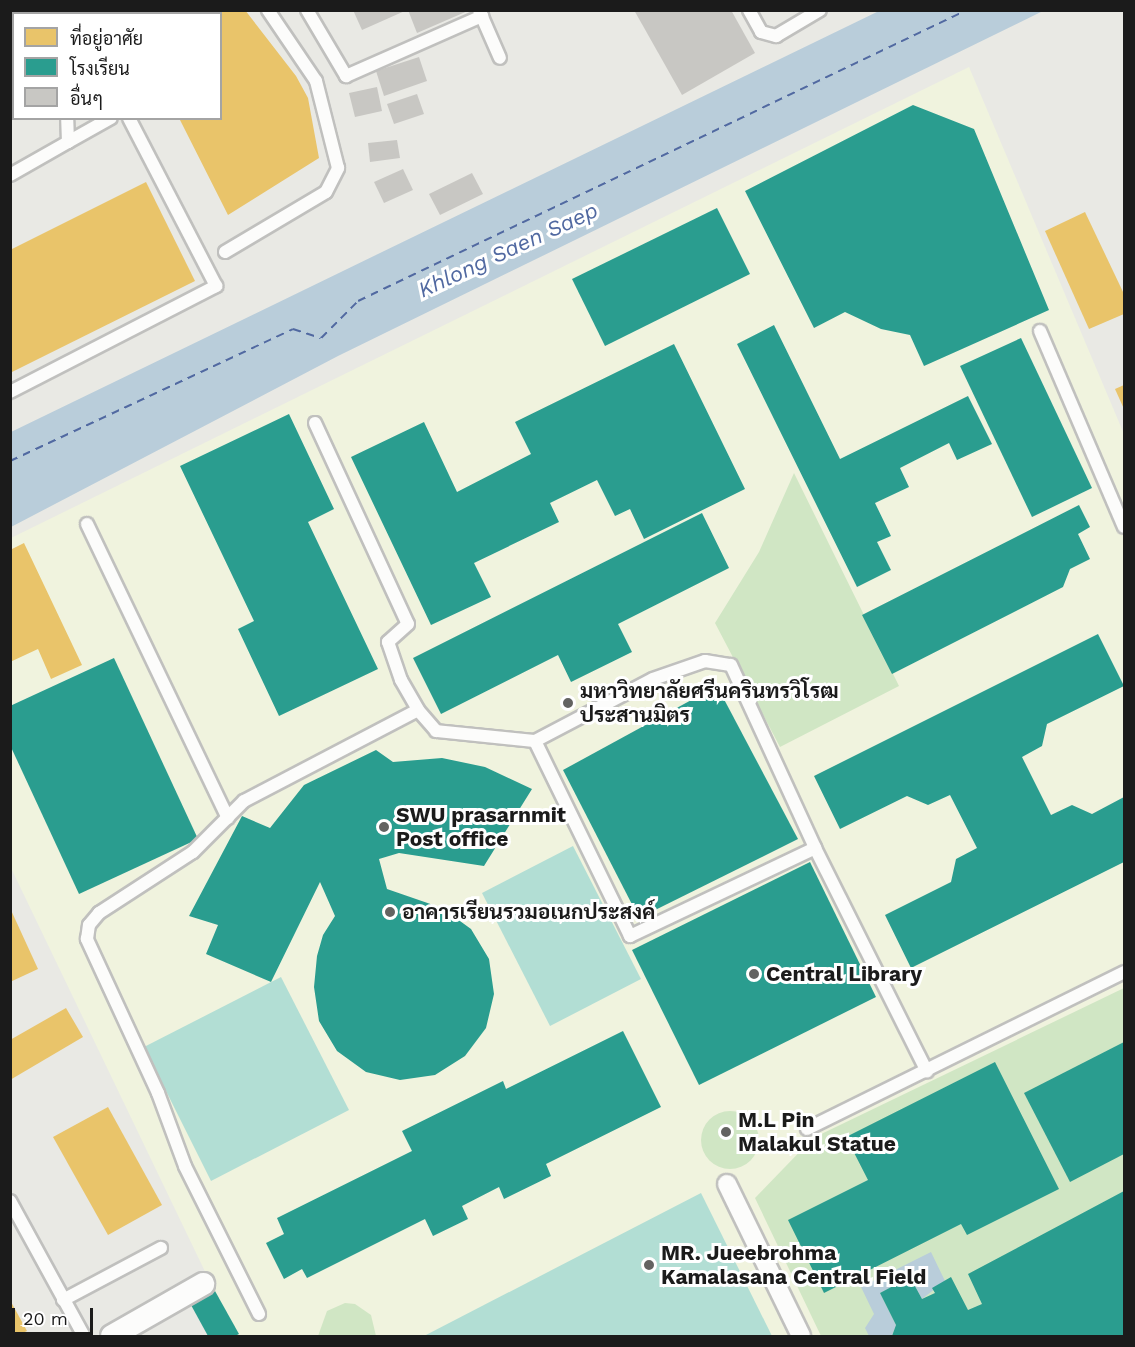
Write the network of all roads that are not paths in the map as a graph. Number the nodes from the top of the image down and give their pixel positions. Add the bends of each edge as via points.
1 (268, 10) edge
2 (307, 10) edge
3 (749, 10) edge
4 (820, 10) edge
5 (480, 13) edge
6 (500, 58) dead end
7 (67, 120) edge
8 (107, 120) edge
9 (130, 120) edge
10 (68, 142) junction
11 (10, 175) edge
12 (225, 252) dead end
13 (1040, 331) dead end
14 (10, 392) edge
15 (315, 423) dead end
16 (87, 524) dead end
17 (1125, 527) edge
18 (418, 710) junction
19 (535, 741) junction
20 (228, 818) junction
21 (815, 848) junction
22 (1125, 972) edge
23 (927, 1072) junction
24 (807, 1129) dead end
25 (727, 1184) dead end
26 (10, 1202) edge
27 (161, 1248) dead end
28 (203, 1284) dead end
29 (63, 1299) junction
30 (259, 1314) dead end
31 (84, 1336) edge
32 (112, 1336) edge
33 (801, 1336) edge

1 - 12 lane via 316,81 338,168 326,192
2 - 5 lane via 346,76
3 - 4 lane via 761,32 776,36
5 - 6 lane
7 - 10 lane
8 - 10 lane
9 - 14 lane via 216,286
10 - 11 lane
13 - 17 lane
15 - 18 lane via 408,624 388,642 401,681
16 - 20 lane
18 - 19 lane via 436,730
18 - 20 lane via 244,801
19 - 21 lane via 653,679 705,660 731,665
19 - 21 lane via 630,936
20 - 30 lane via 193,852 99,913 89,925 87,939 158,1092 185,1166
21 - 23 lane
22 - 23 lane
23 - 24 lane
25 - 33 street
26 - 29 lane
27 - 29 lane
28 - 32 street
29 - 31 lane

